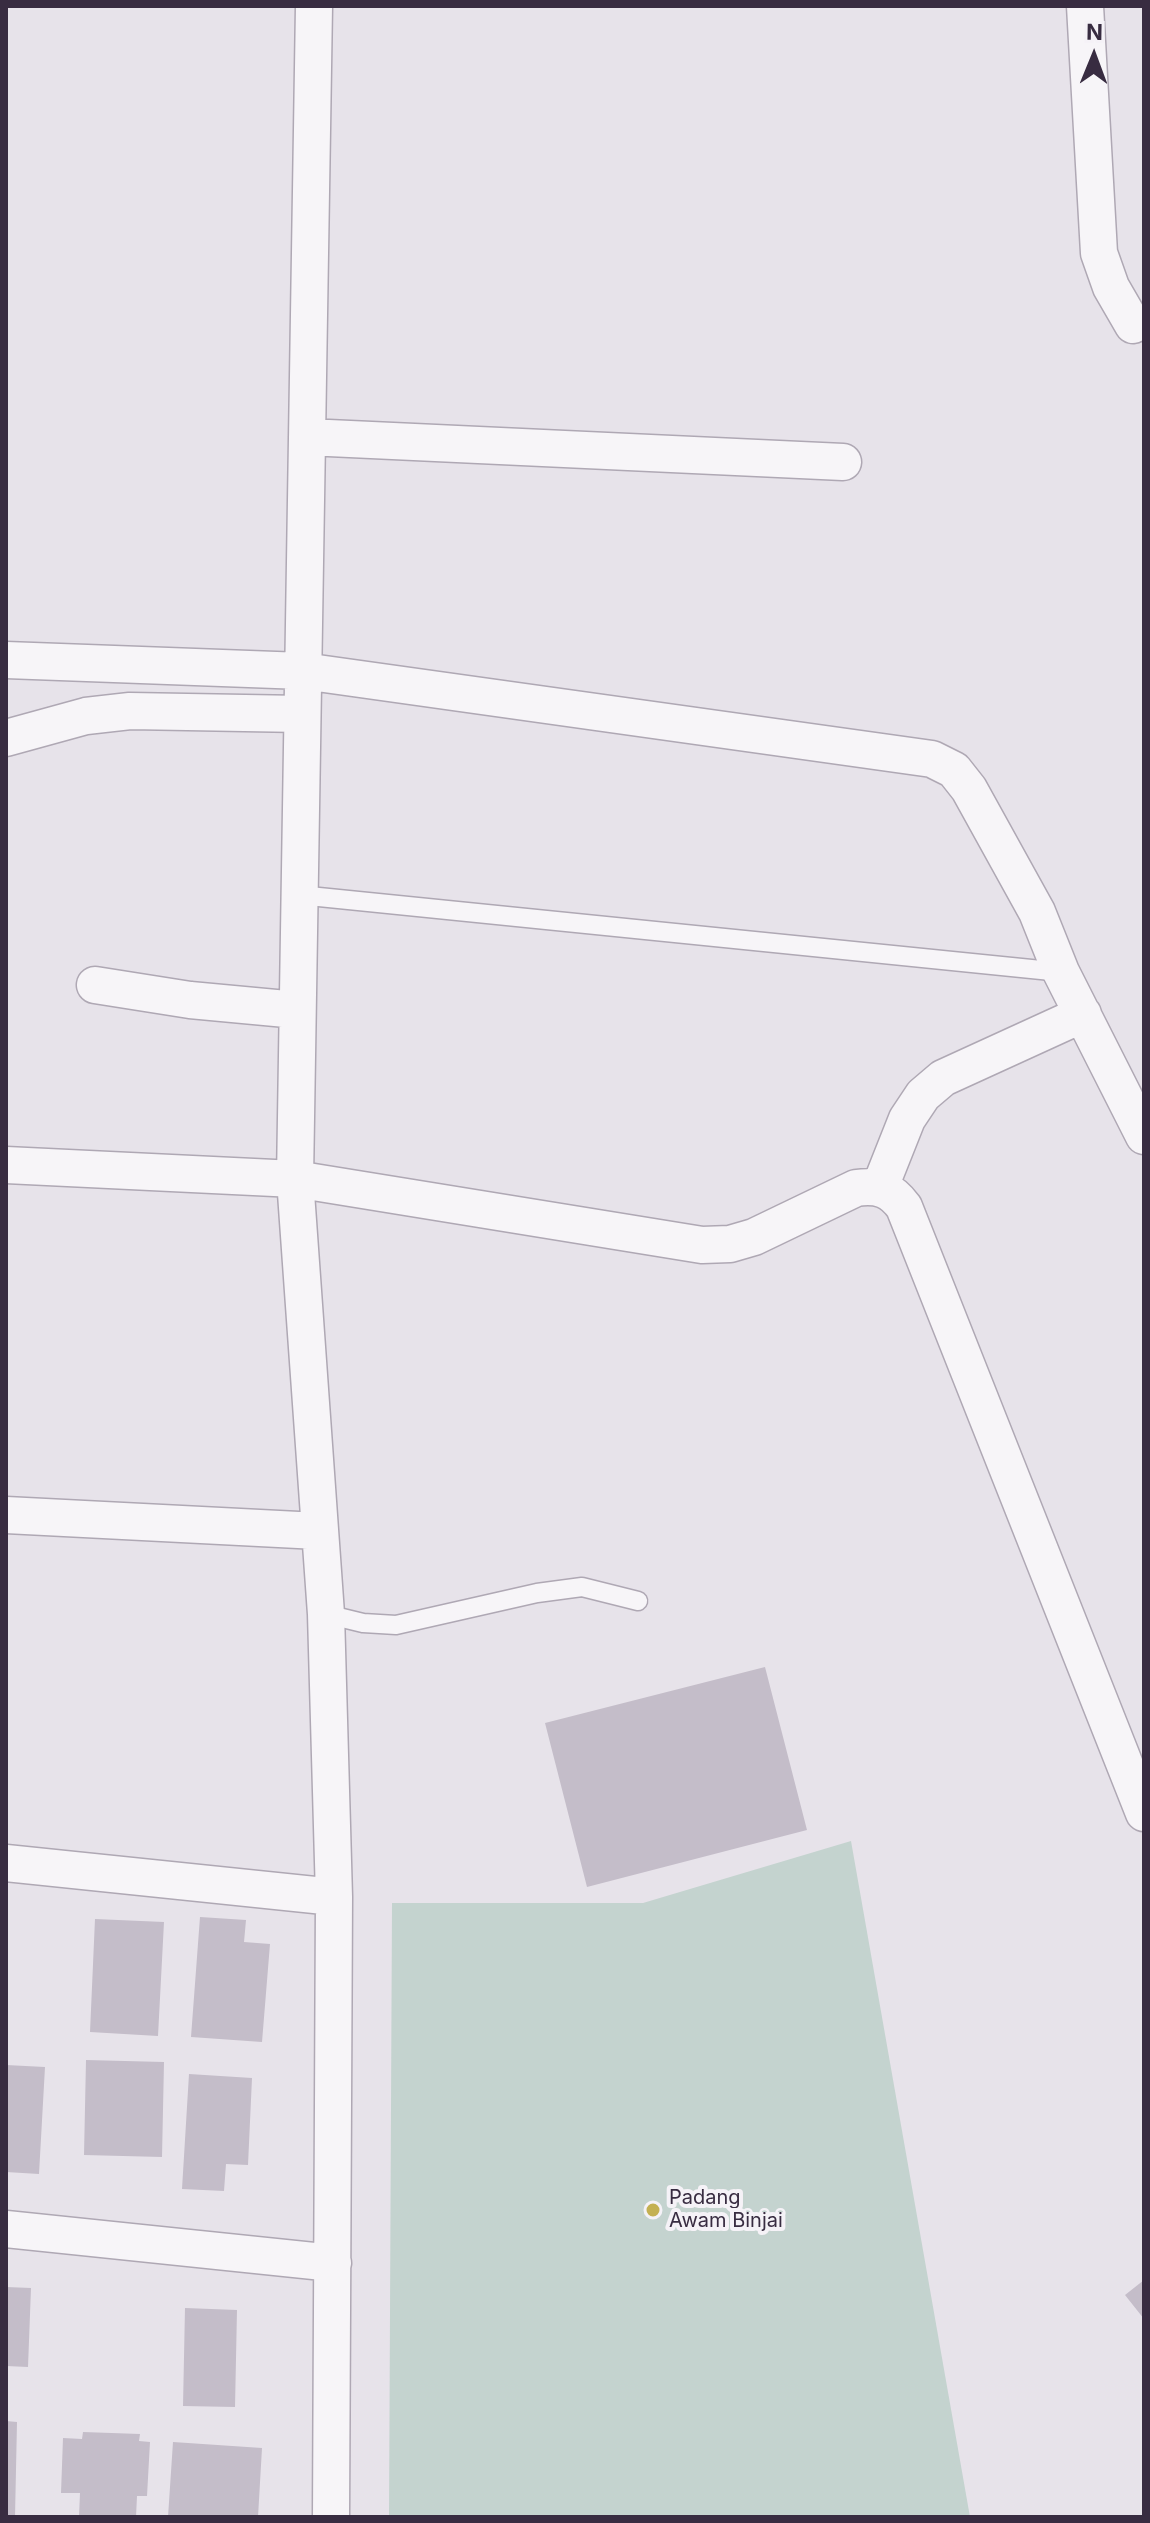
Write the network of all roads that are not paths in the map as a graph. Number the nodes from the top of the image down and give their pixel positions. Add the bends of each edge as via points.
1 (314, 6) edge
2 (1085, 6) edge
3 (1133, 325) dead end
4 (307, 437) junction
5 (843, 462) dead end
6 (6, 660) edge
7 (303, 671) junction
8 (302, 714) junction
9 (6, 738) edge
10 (299, 895) junction
11 (1061, 972) junction
12 (95, 985) dead end
13 (297, 1010) junction
14 (1083, 1014) junction
15 (1144, 1136) edge
16 (6, 1165) edge
17 (295, 1179) junction
18 (880, 1187) junction
19 (6, 1515) edge
20 (318, 1531) junction
21 (638, 1601) dead end
22 (326, 1614) junction
23 (1144, 1813) edge
24 (6, 1863) edge
25 (334, 1897) junction
26 (6, 2229) edge
27 (333, 2263) junction
28 (331, 2517) edge

1 - 4 street
2 - 3 street via 1099,253
4 - 5 street
4 - 7 street
6 - 7 street
7 - 8 street
7 - 11 street via 932,759 954,770 969,789 1037,912
8 - 9 street via 130,711 86,716
8 - 10 street
10 - 11 lane
10 - 13 street
11 - 14 street
12 - 13 street
13 - 17 street
14 - 15 street
14 - 18 street via 943,1078 923,1095 907,1119
16 - 17 street
17 - 18 street via 702,1245 754,1237 856,1188
17 - 20 street
18 - 23 street via 904,1207
19 - 20 street
20 - 22 street
21 - 22 lane via 582,1587 396,1625
22 - 25 street
24 - 25 street
25 - 27 street
26 - 27 street
27 - 28 street

